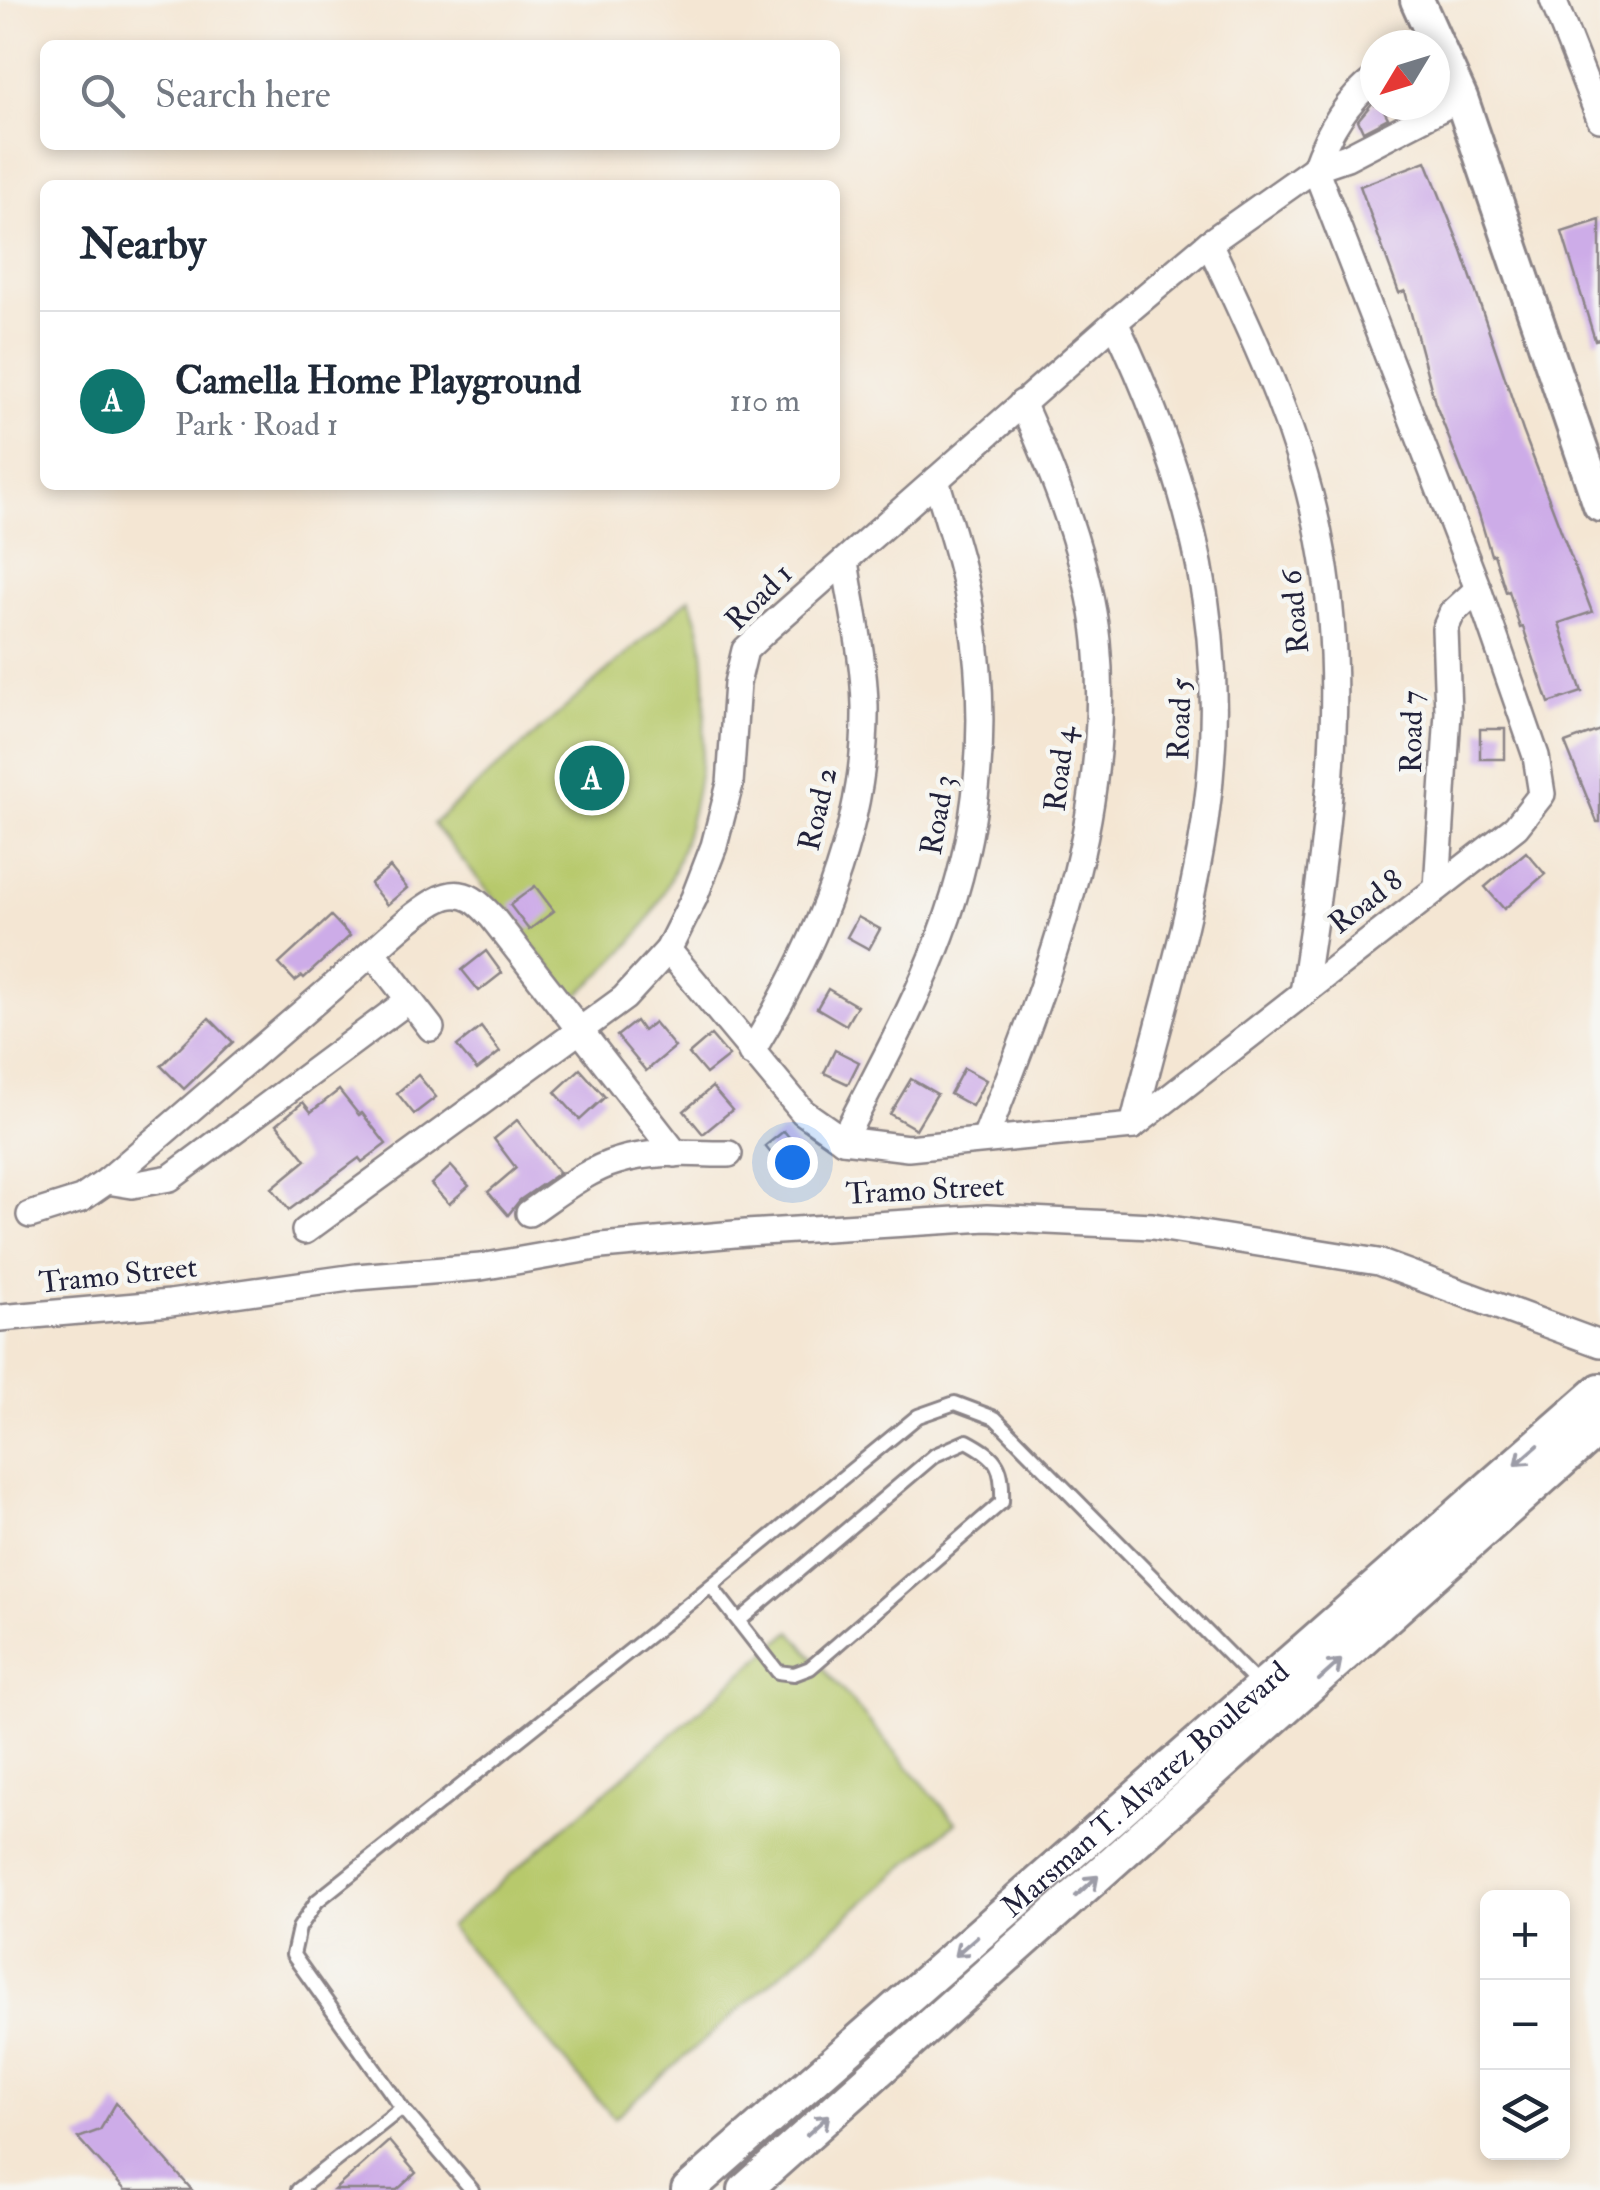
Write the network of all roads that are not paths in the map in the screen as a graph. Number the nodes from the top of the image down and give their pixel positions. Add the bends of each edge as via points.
1 (1417, 0) edge
2 (1554, 0) edge
3 (1424, 30) edge
4 (1450, 80) edge
5 (1360, 90) edge
6 (1461, 98) junction
7 (1600, 119) edge
8 (1314, 168) junction
9 (1209, 244) junction
10 (1115, 322) junction
11 (1022, 402) junction
12 (936, 480) junction
13 (1600, 505) edge
14 (844, 560) junction
15 (1478, 589) junction
16 (1436, 888) junction
17 (668, 950) junction
18 (372, 952) junction
19 (1302, 993) junction
20 (409, 1000) junction
21 (431, 1028) dead end
22 (580, 1028) junction
23 (751, 1053) junction
24 (1133, 1126) junction
25 (843, 1140) junction
26 (985, 1140) junction
27 (676, 1154) junction
28 (729, 1154) dead end
29 (107, 1181) junction
30 (530, 1213) dead end
31 (30, 1215) dead end
32 (306, 1231) dead end
33 (0, 1318) edge
34 (1600, 1344) edge
35 (1600, 1390) edge
36 (1600, 1427) edge
37 (711, 1586) junction
38 (738, 1621) junction
39 (1261, 1688) junction
40 (1281, 1714) junction
41 (402, 2108) junction
42 (298, 2190) edge
43 (472, 2190) edge
44 (688, 2190) edge
45 (745, 2190) edge

1 - 3 street
2 - 7 street
4 - 6 street
5 - 8 street
6 - 8 street
6 - 13 street
8 - 9 street, Road 1
8 - 15 street, Road 8
9 - 10 street, Road 1
9 - 19 street, Road 6 via 1279,398 1323,556 1333,746
10 - 11 street, Road 1
10 - 24 street, Road 5 via 1197,542 1214,667 1205,824
11 - 12 street, Road 1
11 - 26 street, Road 4 via 1068,522 1096,636 1100,692 1090,812 1076,879
12 - 14 street, Road 1
12 - 25 street, Road 3 via 972,613 980,760 965,857 942,932
14 - 17 street, Road 1 via 745,650 730,784 714,846
14 - 23 street, Road 2 via 865,706 862,772 849,838 786,995
15 - 16 street, Road 7 via 1445,630 1448,712
15 - 16 street, Road 8 via 1536,756 1542,794 1516,827
16 - 19 street, Road 8
17 - 22 street, Road 1 via 624,998
17 - 23 street
18 - 20 street
18 - 22 street via 434,902 463,895 492,917
18 - 29 street
19 - 24 street, Road 8
20 - 21 street
20 - 29 street via 170,1178 132,1185
22 - 27 street
22 - 32 street, Road 1
23 - 25 street via 803,1112
24 - 26 street
25 - 26 street via 908,1148
27 - 28 street
27 - 30 street via 616,1161
29 - 31 street via 81,1199
33 - 34 street, Tramo Street via 481,1267 601,1246 987,1218 1152,1226 1378,1262
35 -> 39 street, Marsman T. Alvarez Boulevard
40 -> 36 street, Marsman T. Alvarez Boulevard
37 - 38 lane
37 - 39 lane via 918,1416 956,1403 995,1418
37 - 41 lane via 317,1900 299,1928 293,1955
38 - 38 lane via 778,1672 810,1668 1002,1502 1003,1472 988,1452 968,1442 935,1455
39 - 40 lane
39 -> 44 street, Marsman T. Alvarez Boulevard
45 -> 40 street, Marsman T. Alvarez Boulevard
41 - 42 lane
41 - 43 lane

